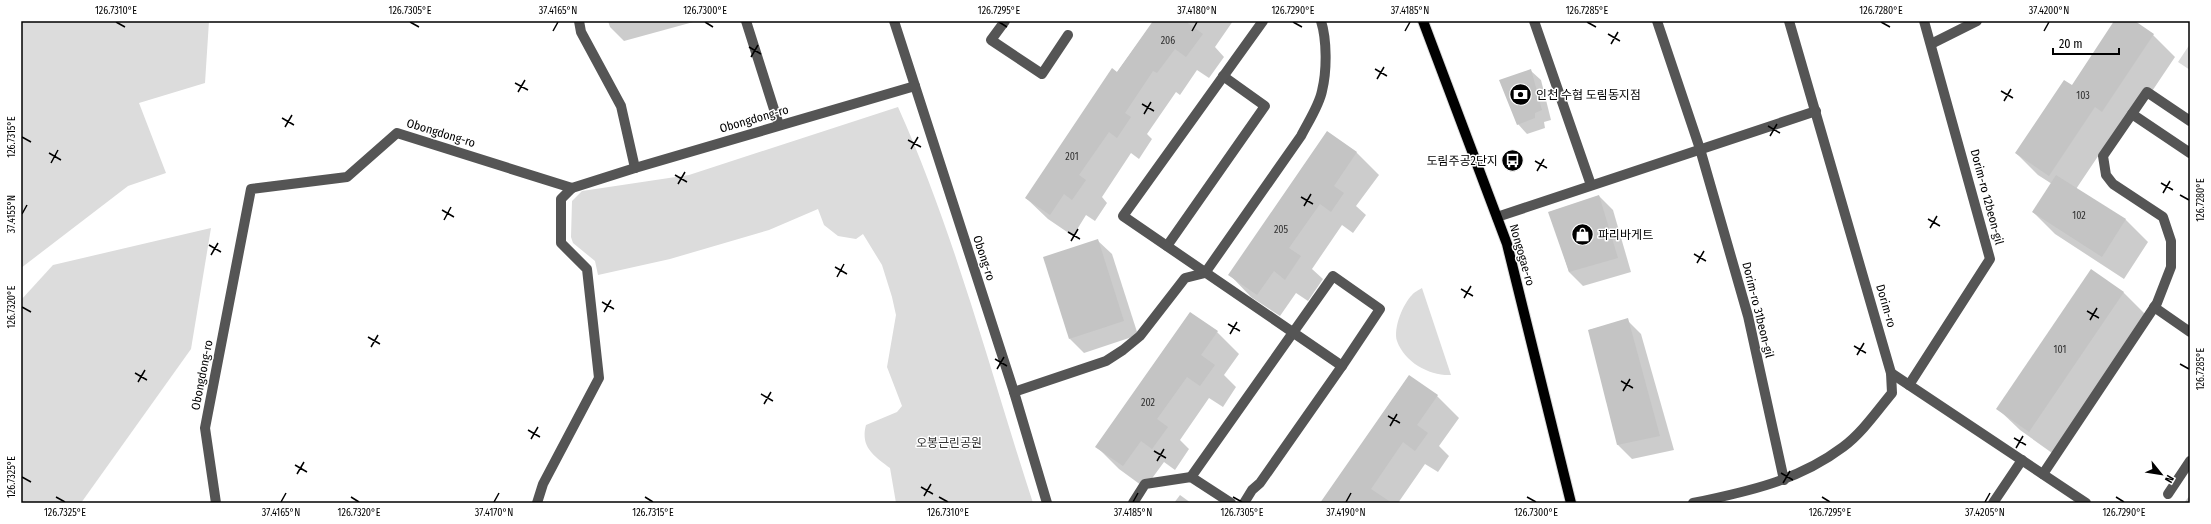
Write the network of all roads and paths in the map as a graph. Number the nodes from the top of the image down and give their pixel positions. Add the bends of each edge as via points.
1 (579, 21) edge
2 (746, 21) edge
3 (894, 21) edge
4 (1004, 21) edge
5 (1263, 21) edge
6 (1321, 21) edge
7 (1423, 21) edge
8 (1534, 21) edge
9 (1657, 21) edge
10 (1789, 21) edge
11 (1924, 21) edge
12 (1977, 21) edge
13 (1068, 35) dead end
14 (1931, 44) junction
15 (1223, 76) junction
16 (915, 86) junction
17 (1816, 111) junction
18 (2132, 114) junction
19 (2190, 121) edge
20 (779, 125) junction
21 (1700, 149) junction
22 (2190, 153) edge
23 (636, 168) junction
24 (1592, 186) junction
25 (572, 188) junction
26 (1497, 217) junction
27 (1167, 246) junction
28 (1205, 273) junction
29 (2154, 307) junction
30 (2190, 332) edge
31 (1293, 333) junction
32 (1342, 366) junction
33 (1891, 373) junction
34 (1909, 385) junction
35 (1014, 392) junction
36 (2022, 460) junction
37 (2190, 461) edge
38 (2043, 474) junction
39 (1191, 477) junction
40 (1784, 480) junction
41 (2168, 494) dead end
42 (216, 503) edge
43 (537, 503) edge
44 (1047, 503) edge
45 (1132, 503) edge
46 (1231, 503) edge
47 (1244, 503) edge
48 (1572, 503) edge
49 (1692, 503) edge
50 (1993, 503) edge
51 (2086, 503) edge

1 - 23 street via 581,32 621,106
2 - 20 street
3 - 16 street, Obong-ro
4 - 13 street via 991,40 1042,74
5 - 15 street
6 - 28 street via 1324,30 1322,92 1301,136
7 - 26 main road, Nongogae-ro
8 - 24 street
9 - 21 street, Dorim-ro 31beon-gil
10 - 17 street, Dorim-ro
11 - 14 street, Dorim-ro 12beon-gil
12 - 14 street
14 - 34 street, Dorim-ro 12beon-gil via 1990,259
15 - 27 street via 1265,106
15 - 27 street via 1123,216
16 - 20 street, Obongdong-ro
16 - 35 street, Obong-ro
17 - 21 street
17 - 33 street, Dorim-ro
18 - 19 street via 2147,92
18 - 22 street
18 - 29 street via 2103,156 2106,175 2113,184 2163,217 2171,241 2171,267
20 - 23 street, Obongdong-ro
21 - 24 street
21 - 40 street, Dorim-ro 31beon-gil via 1748,316
23 - 25 street, Obongdong-ro
24 - 26 street
25 - 42 street, Obongdong-ro via 398,133 347,176 251,189 205,428
25 - 43 street via 561,199 561,243 587,269 599,378 543,484
26 - 48 main road, Nongogae-ro via 1507,244
27 - 28 street
28 - 31 street
28 - 35 street via 1185,278 1140,336 1123,350 1100,363
29 - 30 street
29 - 38 street via 2139,339
31 - 32 street
31 - 32 street via 1333,276 1380,310
31 - 39 street
32 - 47 street
33 - 34 street
33 - 40 street, Dorim-ro via 1892,393 1844,447 1803,473
34 - 36 street
35 - 44 street, Obong-ro
36 - 38 street
36 - 50 street
37 - 41 street
38 - 51 street
39 - 45 street via 1145,484
39 - 46 street
40 - 49 street, Dorim-ro via 1756,490

